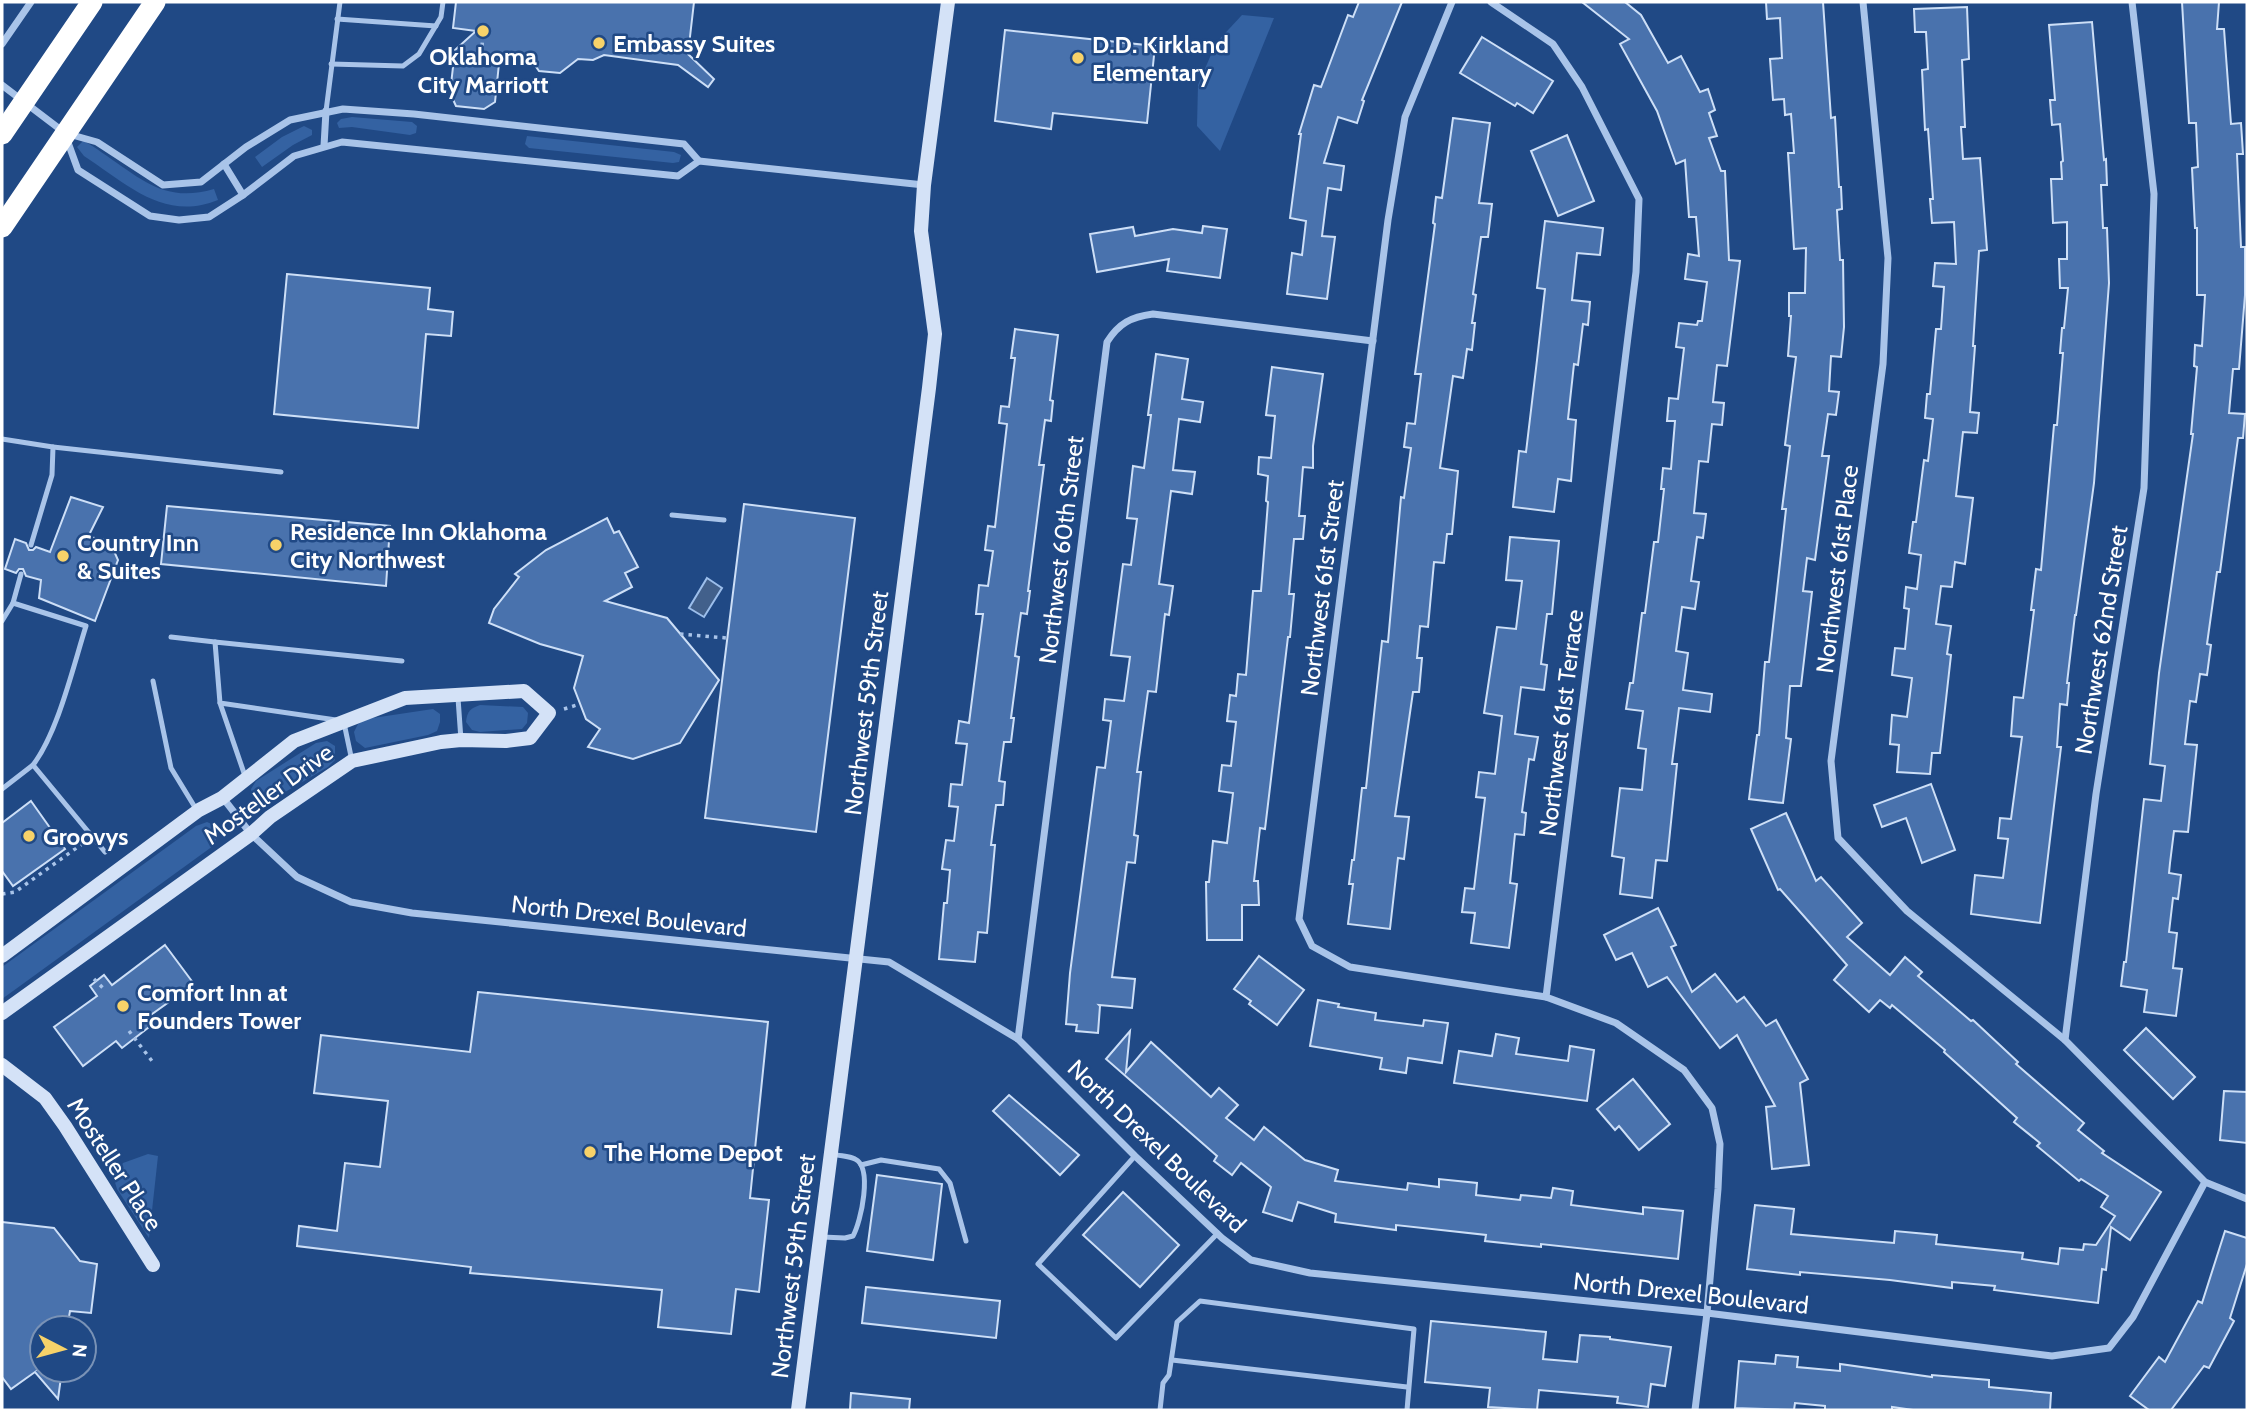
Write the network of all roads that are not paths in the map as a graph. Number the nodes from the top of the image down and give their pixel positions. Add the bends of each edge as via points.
1 (30, 2) edge
2 (92, 2) edge
3 (155, 2) edge
4 (340, 2) edge
5 (443, 2) edge
6 (948, 2) edge
7 (1452, 2) edge
8 (1491, 2) edge
9 (1863, 2) edge
10 (2132, 2) edge
11 (337, 19) junction
12 (436, 26) junction
13 (2, 44) edge
14 (331, 64) junction
15 (2, 85) edge
16 (23, 102) junction
17 (326, 111) junction
18 (65, 133) junction
19 (2, 134) edge
20 (324, 146) junction
21 (699, 161) junction
22 (224, 164) junction
23 (924, 186) junction
24 (243, 195) junction
25 (2, 227) edge
26 (1373, 341) junction
27 (2, 439) edge
28 (53, 447) junction
29 (281, 472) dead end
30 (672, 515) dead end
31 (724, 520) dead end
32 (31, 545) dead end
33 (20, 574) dead end
34 (13, 603) junction
35 (2, 621) edge
36 (171, 636) dead end
37 (215, 642) junction
38 (402, 661) dead end
39 (153, 681) dead end
40 (458, 696) junction
41 (220, 703) junction
42 (343, 721) junction
43 (461, 740) junction
44 (352, 761) junction
45 (33, 765) junction
46 (246, 779) junction
47 (2, 789) edge
48 (222, 798) junction
49 (197, 811) junction
50 (251, 834) junction
51 (105, 852) dead end
52 (2, 956) edge
53 (857, 958) junction
54 (1546, 997) junction
55 (2, 1013) edge
56 (1018, 1039) junction
57 (2065, 1040) junction
58 (2, 1065) edge
59 (830, 1154) junction
60 (1135, 1156) junction
61 (861, 1164) junction
62 (2205, 1182) junction
63 (2247, 1199) edge
64 (1218, 1233) junction
65 (820, 1237) junction
66 (966, 1241) dead end
67 (153, 1265) dead end
68 (1707, 1313) junction
69 (1171, 1360) junction
70 (1407, 1387) junction
71 (798, 1410) edge
72 (1160, 1410) edge
73 (1406, 1410) edge
74 (1695, 1410) edge

1 - 13 street
2 - 16 highway
3 - 18 highway
4 - 11 lane
5 - 12 lane
6 - 23 street, Northwest 59th Street
7 - 26 street, Northwest 61st Street via 1405,117
8 - 54 street, Northwest 61st Terrace via 1553,44 1582,88 1639,199 1636,272
9 - 57 street, Northwest 61st Place via 1888,258 1883,364 1831,761 1838,838 1907,911
10 - 57 street, Northwest 62nd Street via 2154,194 2144,488 2096,794
11 - 12 lane
11 - 14 lane
12 - 14 lane via 419,54 403,66
14 - 17 lane
15 - 16 street
16 - 18 street
16 - 19 highway
17 - 20 street
17 - 21 street via 414,114 684,144
17 - 22 street via 290,120
18 - 22 street via 97,142 163,185 201,183
18 - 24 street via 78,170 150,216 179,220 209,217
18 - 25 highway
20 - 21 street via 342,142 678,176
20 - 24 street via 293,156
21 - 23 street
22 - 24 street
23 - 53 street, Northwest 59th Street via 921,231 935,334
26 - 54 street, Northwest 61st Street via 1299,919 1312,946 1350,967
26 - 56 street, Northwest 60th Street via 1153,314 1125,321 1107,342
27 - 28 lane
28 - 29 lane
28 - 32 lane via 52,475
30 - 31 lane
33 - 34 lane
34 - 35 lane
34 - 45 lane via 86,626 52,729
36 - 37 lane
37 - 38 lane
37 - 41 lane
39 - 49 lane via 171,768
40 - 42 street, Mosteller Drive via 405,698
40 - 43 lane
40 - 43 street, Mosteller Drive via 524,691 549,713 530,738
41 - 42 lane
41 - 46 lane
42 - 44 lane
42 - 46 street, Mosteller Drive via 294,741
43 - 44 street, Mosteller Drive
44 - 50 street, Mosteller Drive
45 - 47 lane
45 - 51 lane
46 - 48 street, Mosteller Drive
48 - 49 street, Mosteller Drive
48 - 50 street, North Drexel Boulevard
49 - 52 street, Mosteller Drive
50 - 53 street, North Drexel Boulevard via 297,877 351,902 412,913
50 - 55 street, Mosteller Drive
53 - 56 street, North Drexel Boulevard via 889,962
53 - 59 street, Northwest 59th Street
54 - 68 street via 1616,1023 1684,1070 1712,1108 1720,1144
56 - 60 street, North Drexel Boulevard
57 - 62 street
58 - 67 street, Mosteller Place via 45,1098
59 - 61 lane
59 - 65 street, Northwest 59th Street
60 - 64 street, North Drexel Boulevard
60 - 64 lane via 1038,1264 1116,1338
61 - 65 lane via 865,1176 859,1225 853,1236
61 - 66 lane via 881,1160 939,1168 950,1183
62 - 63 street
62 - 68 street, North Drexel Boulevard via 2133,1317 2109,1348 2052,1356
64 - 68 street, North Drexel Boulevard via 1251,1260 1310,1273
65 - 71 street, Northwest 59th Street
68 - 74 street
69 - 70 lane
69 - 70 lane via 1177,1322 1200,1301 1413,1329
69 - 72 lane
70 - 73 lane

